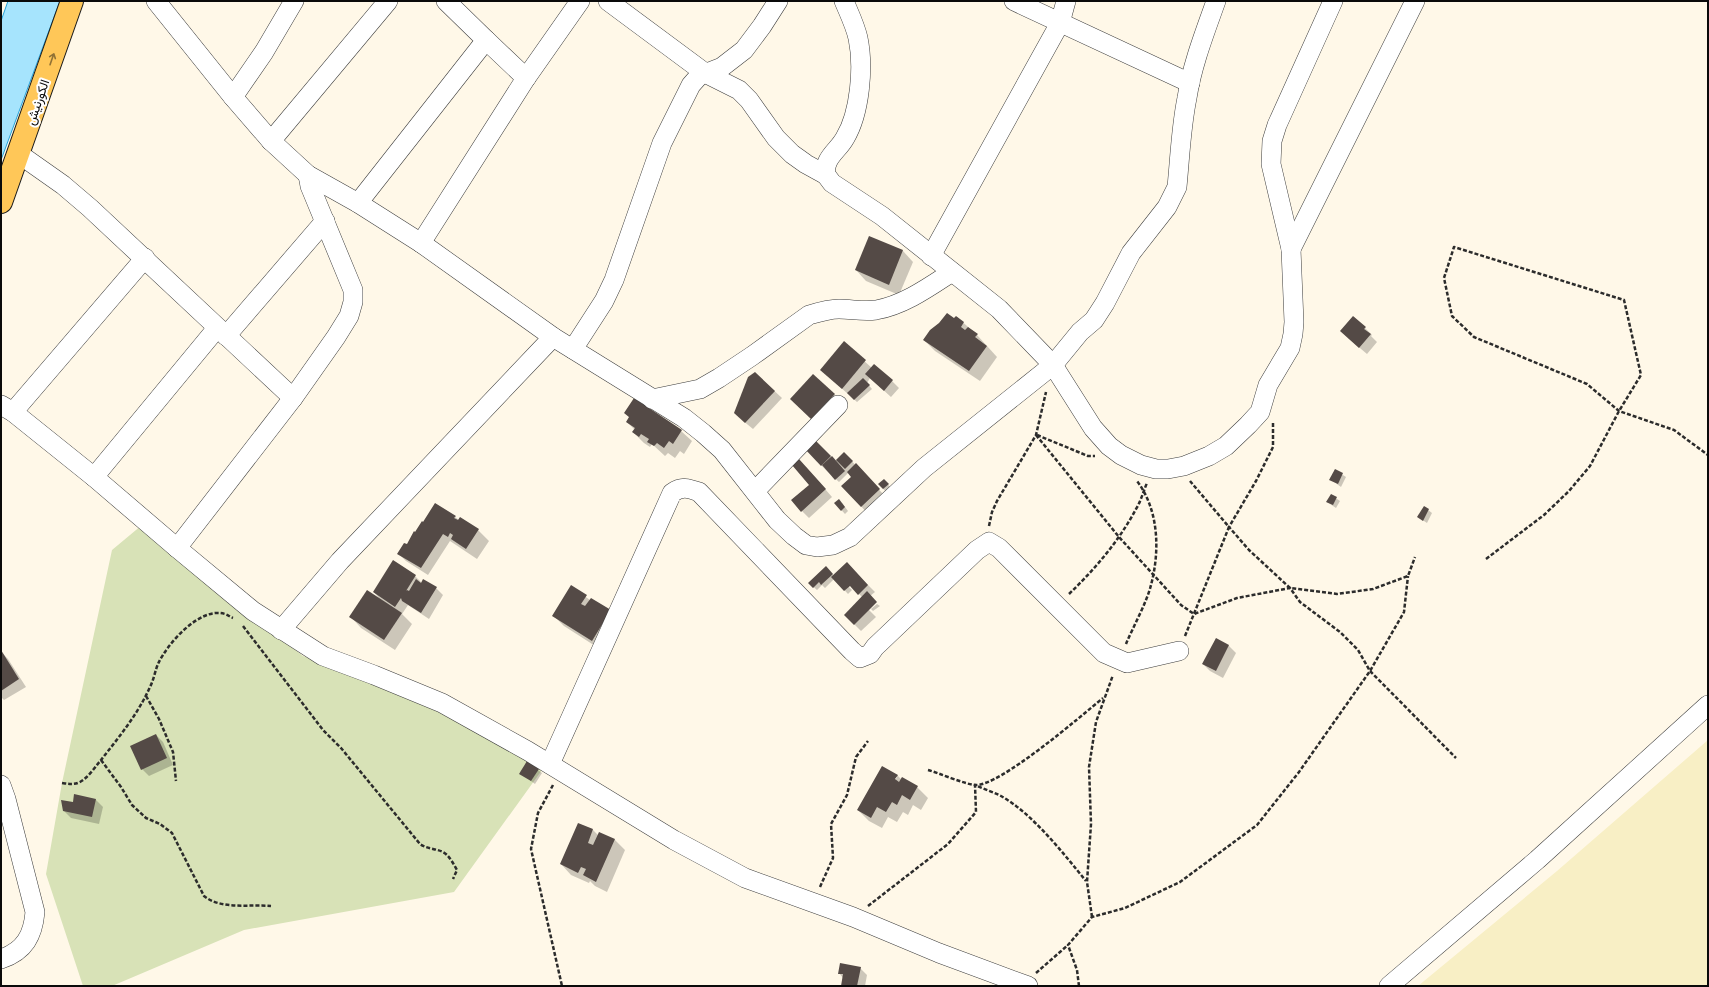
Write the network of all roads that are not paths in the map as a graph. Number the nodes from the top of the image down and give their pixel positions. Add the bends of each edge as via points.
1 (72, 1) edge
2 (156, 1) edge
3 (294, 1) edge
4 (388, 1) edge
5 (446, 1) edge
6 (580, 1) edge
7 (608, 1) edge
8 (778, 1) edge
9 (844, 1) edge
10 (1014, 1) edge
11 (1066, 1) edge
12 (1216, 1) edge
13 (1334, 1) edge
14 (1411, 2) edge
15 (466, 8) edge
16 (1060, 23) junction
17 (486, 40) junction
18 (704, 73) junction
19 (526, 78) junction
20 (1190, 83) junction
21 (233, 97) junction
22 (271, 141) junction
23 (19, 154) junction
24 (826, 175) junction
25 (308, 176) junction
26 (1, 202) edge
27 (358, 203) junction
28 (325, 221) junction
29 (422, 243) junction
30 (1291, 249) junction
31 (931, 256) junction
32 (145, 258) junction
33 (952, 272) junction
34 (222, 332) junction
35 (553, 337) junction
36 (573, 349) junction
37 (1053, 365) junction
38 (293, 398) junction
39 (652, 399) junction
40 (838, 405) dead end
41 (7, 408) edge
42 (94, 477) junction
43 (755, 491) junction
44 (177, 548) junction
45 (281, 630) junction
46 (1179, 651) road end
47 (1708, 705) edge
48 (555, 768) junction
49 (1, 785) edge
50 (1, 959) edge
51 (1026, 985) edge
52 (1389, 986) edge

23 -> 1 main road, الكورنيش
2 - 21 street
3 - 21 street via 264,52
4 - 22 street
5 - 15 street
6 - 19 street
7 - 18 street
8 - 18 street via 744,50 722,67
9 - 24 street via 853,21 861,56 858,94 851,126 845,139 826,163
10 - 16 street
11 - 16 street
12 - 20 street
13 - 30 street via 1272,141 1271,164
14 - 30 street
15 - 17 street
16 - 20 street
16 - 31 street
17 - 19 street
17 - 27 street
18 - 24 street via 738,90 792,154
18 - 36 street via 691,85 662,143 614,280 601,306
19 - 29 street
20 - 37 street via 1174,195 1131,252 1106,304
21 - 22 street
22 - 25 street
23 - 26 main road, الكورنيش
23 - 32 street via 63,185
24 - 31 street
25 - 27 street
25 - 28 street
27 - 29 street
28 - 34 street
28 - 38 street via 349,278 353,302 340,332
29 - 35 street
30 - 37 street via 1293,334 1290,348 1268,385 1260,412 1226,446 1198,461 1178,467 1156,469 1141,466 1125,457 1109,446 1093,428
31 - 33 street
32 - 34 street
32 - 41 street
33 - 37 street via 999,308
33 - 39 street via 916,295 887,308 861,311 838,309 809,315 719,378 700,388
34 - 38 street
34 - 42 street
35 - 36 street
35 - 45 street via 340,561
36 - 39 street
37 - 43 street via 924,468 850,537 833,545 806,545 777,520
38 - 44 street
39 - 43 street via 703,433 722,450
40 - 43 street
41 - 42 street
42 - 44 street
44 - 45 street via 253,611
45 - 48 street via 323,656 442,703
46 - 48 street via 1127,663 1104,653 999,548 989,542 977,550 870,654 860,658 699,492 687,487 678,488 672,493
47 - 52 street via 1537,860
48 - 51 street via 674,840 745,878 814,902
49 - 50 street via 35,912 29,938 20,948

